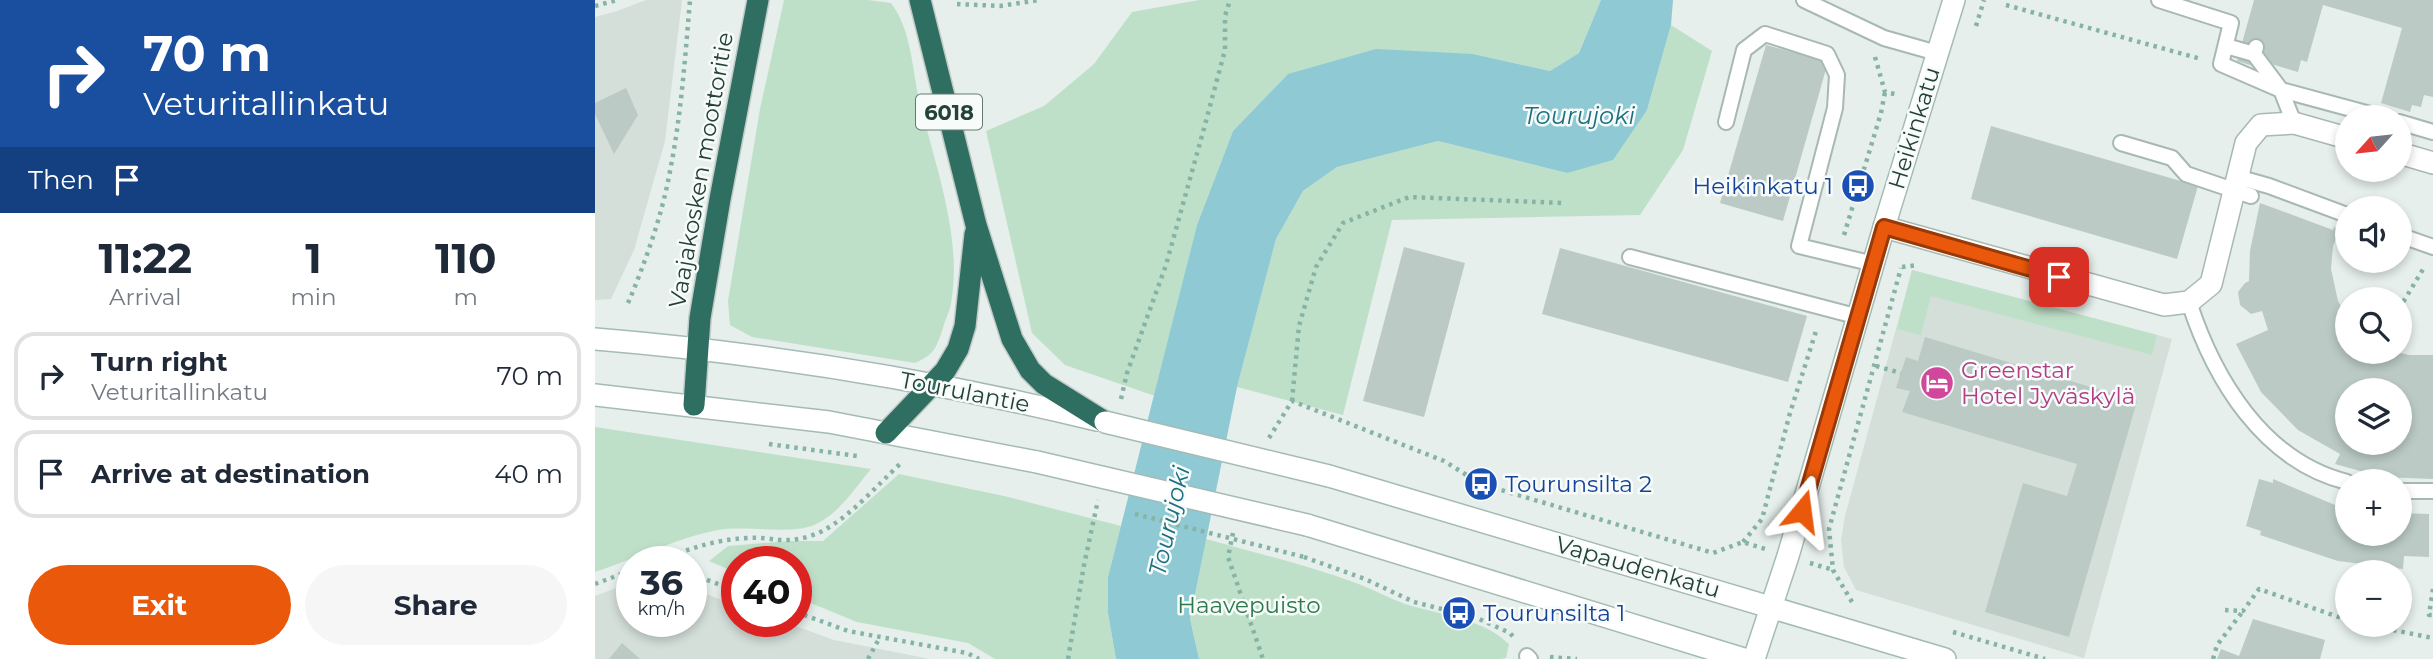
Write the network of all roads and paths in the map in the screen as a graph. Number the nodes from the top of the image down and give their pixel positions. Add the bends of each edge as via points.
1 (617, 0) edge
2 (690, 0) edge
3 (758, 0) edge
4 (920, 0) edge
5 (1039, 0) edge
6 (1230, 0) edge
7 (1804, 0) edge
8 (1954, 0) edge
9 (1984, 0) edge
10 (2159, 0) edge
11 (957, 4) dead end
12 (2006, 5) dead end
13 (595, 6) edge
14 (1973, 35) dead end
15 (2226, 46) junction
16 (1937, 54) junction
17 (2221, 65) junction
18 (2281, 90) junction
19 (2337, 105) edge
20 (1726, 122) dead end
21 (2294, 122) junction
22 (2412, 126) edge
23 (2433, 132) edge
24 (2335, 134) edge
25 (2120, 143) dead end
26 (2412, 157) edge
27 (2433, 163) edge
28 (2240, 188) junction
29 (1564, 203) dead end
30 (2335, 211) edge
31 (976, 225) junction
32 (1884, 227) junction
33 (1911, 235) junction
34 (2412, 239) edge
35 (2433, 247) edge
36 (1630, 257) dead end
37 (1874, 264) junction
38 (2426, 265) dead end
39 (2412, 288) edge
40 (2189, 302) junction
41 (628, 303) dead end
42 (1859, 317) junction
43 (595, 339) edge
44 (698, 350) junction
45 (1876, 366) junction
46 (1901, 373) dead end
47 (931, 384) junction
48 (595, 396) edge
49 (1292, 401) dead end
50 (694, 405) junction
51 (1112, 417) junction
52 (886, 433) junction
53 (768, 444) dead end
54 (862, 457) dead end
55 (888, 461) dead end
56 (1329, 476) joint
57 (2335, 479) edge
58 (1101, 489) dead end
59 (2412, 491) edge
60 (2433, 491) edge
61 (1094, 504) dead end
62 (1106, 507) dead end
63 (1132, 513) dead end
64 (698, 546) edge
65 (616, 576) edge
66 (595, 584) edge
67 (2433, 589) edge
68 (1852, 602) dead end
69 (1771, 606) junction
70 (2225, 610) dead end
71 (2243, 611) junction
72 (2431, 615) edge
73 (2335, 616) edge
74 (812, 618) edge
75 (2433, 622) edge
76 (2412, 634) edge
77 (880, 637) junction
78 (2433, 639) edge
79 (1529, 657) edge
80 (868, 659) edge
81 (979, 659) edge
82 (1068, 659) edge
83 (1744, 659) edge
84 (1754, 659) edge
85 (1945, 659) edge
86 (2213, 659) edge

1 - 13 path
2 - 41 path via 669,178
3 - 44 highway, Vaajakosken moottoritie via 720,199
4 - 31 highway, 6018
5 - 11 path via 1000,6
6 - 51 path via 1225,50 1166,265
7 - 16 lane via 1884,38
8 - 16 main road, Heikinkatu
9 - 14 path
10 - 15 lane via 2231,23
12 - 17 path
15 - 17 lane
15 - 18 lane via 2255,51
16 - 32 main road, Heikinkatu
17 - 18 lane
18 - 19 lane
18 - 21 lane
20 - 37 lane via 1744,50 1765,34 1827,54 1837,75 1835,108 1799,246
21 - 24 main road
21 - 28 main road via 2262,125 2246,143
22 - 23 lane
25 - 28 lane via 2172,158 2186,174
26 - 27 main road
28 - 30 lane via 2269,186
28 - 40 main road via 2210,284
29 - 49 path via 1409,198 1343,223 1316,267 1299,326
31 - 47 highway via 965,326 958,349
31 - 51 highway, 6018 via 1019,354 1044,384
32 - 33 main road
32 - 37 main road, Heikinkatu
33 - 40 main road via 2164,305
33 - 45 path
34 - 35 lane
36 - 42 lane
37 - 42 main road, Heikinkatu
38 - 39 path
40 - 57 lane via 2222,380 2265,437 2322,476
42 - 69 main road, Heikinkatu
43 - 44 main road, Tourulantie
44 - 47 main road, Tourulantie
44 - 50 highway, Vaajakosken moottoritie
45 - 46 path
45 - 68 path via 1829,528 1833,569
47 - 51 main road, Tourulantie
47 - 52 highway
48 - 50 main road
50 - 52 main road
51 - 56 main road, Tourulantie, bridge
52 - 83 main road, bridge via 1037,462 1307,524
53 - 54 path
55 - 64 path via 902,463 842,517 813,536 786,542 751,537
56 - 69 main road, Vapaudenkatu
58 - 82 path
59 - 60 lane
61 - 62 path
63 - 79 path, bridge via 1304,557 1414,602 1478,618 1510,633
65 - 66 path
67 - 72 path
69 - 84 main road, Heikinkatu
69 - 85 main road, Vapaudenkatu
70 - 71 path
71 - 73 path via 2259,589
71 - 86 path via 2217,645
72 - 75 path
74 - 77 path
76 - 78 path
77 - 80 path
77 - 81 path

